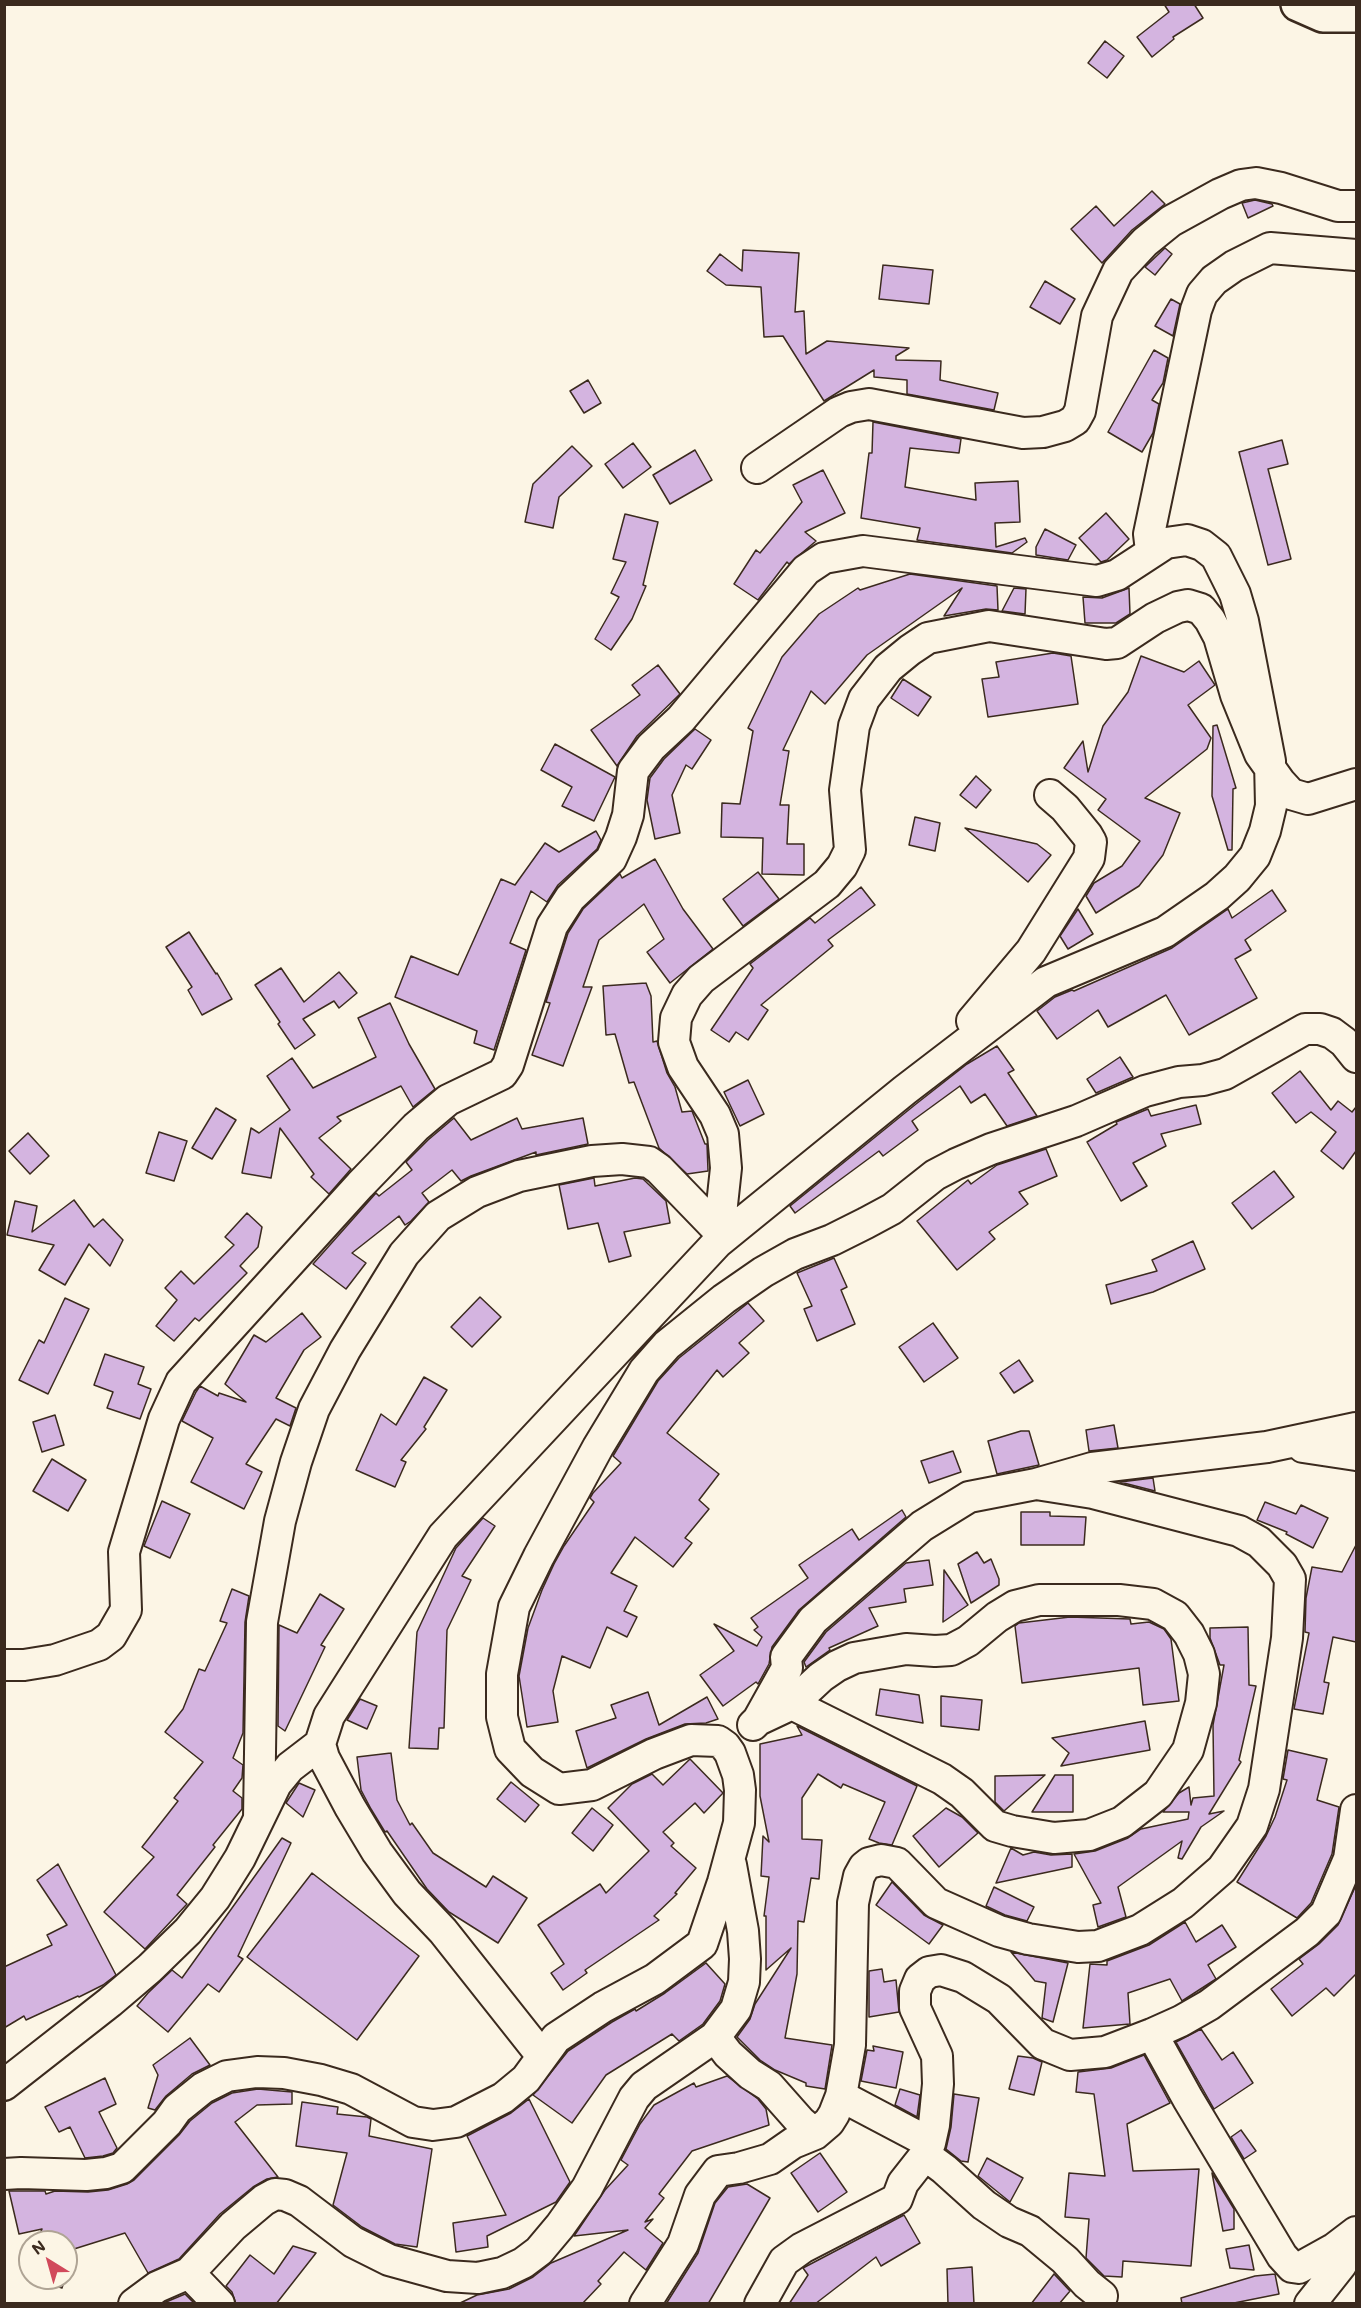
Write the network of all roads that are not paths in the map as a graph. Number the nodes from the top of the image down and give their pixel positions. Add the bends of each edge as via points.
1 (1298, 4) edge
2 (1356, 15) edge
3 (1356, 206) edge
4 (1356, 255) edge
5 (758, 468) dead end
6 (1151, 552) junction
7 (1270, 771) junction
8 (1356, 784) edge
9 (1050, 795) dead end
10 (1356, 1057) edge
11 (905, 1090) junction
12 (718, 1236) junction
13 (1356, 1428) edge
14 (1267, 1447) junction
15 (1356, 1455) edge
16 (1036, 1484) junction
17 (4, 1665) edge
18 (792, 1704) junction
19 (758, 1720) junction
20 (718, 1741) junction
21 (320, 1744) junction
22 (1356, 1810) edge
23 (259, 1818) junction
24 (729, 1859) junction
25 (1152, 2034) junction
26 (715, 2037) junction
27 (542, 2056) junction
28 (4, 2085) edge
29 (841, 2096) junction
30 (815, 2134) junction
31 (928, 2149) junction
32 (4, 2174) edge
33 (1356, 2234) edge
34 (189, 2273) junction
35 (1102, 2296) dead end
36 (134, 2304) edge
37 (219, 2304) edge
38 (645, 2304) edge
39 (759, 2304) edge
40 (1311, 2304) edge

1 - 2 main road via 1323,15
3 - 5 street via 1338,206 1257,183 1220,194 1171,221 1118,271 1097,316 1080,411 1076,420 1065,426 1023,433 869,404 839,412
4 - 6 street via 1270,248 1234,266 1202,294 1149,534
6 - 7 street via 1166,543 1187,540 1216,556 1228,577 1243,621
6 - 17 street via 1117,575 1097,580 863,551 824,558 806,570 633,771 628,816 621,837 611,859 570,898 552,926 517,1041 502,1074 448,1100 416,1127 181,1382 164,1419 124,1552 126,1610 111,1636 91,1648 55,1660
7 - 8 street via 1291,794 1308,799
7 - 11 street via 1271,806 1262,839 1237,878 1217,896 1165,932 1046,982
7 - 12 street via 1236,695 1219,637 1201,609 1188,605 1155,618 1117,643 989,626 928,638 895,662 864,699 854,726 846,790 850,850 842,866 827,884 701,979 687,995 676,1018 674,1042 683,1067 723,1134 726,1168
9 - 11 street via 1087,835 1091,842 1089,858 1032,951
10 - 20 street via 1332,1032 1305,1029 1225,1074 1154,1088 1076,1121 972,1157 935,1175 892,1209 763,1272 667,1345 644,1371 598,1447 514,1607 502,1674 502,1717 510,1749 532,1772 560,1789 592,1785 691,1740
11 - 12 street
12 - 21 street via 443,1536 329,1716
12 - 23 street via 659,1169 649,1162 622,1159 519,1176 477,1192 438,1216 404,1254 314,1409 285,1501 262,1622
13 - 14 street
14 - 15 street via 1309,1447
14 - 16 street via 1092,1468
16 - 19 street via 969,1497 922,1526 865,1574 813,1620 794,1645 786,1657 787,1668
16 - 29 street via 1094,1493 1239,1531 1259,1542 1282,1565 1290,1579 1287,1638 1264,1789 1251,1826 1222,1869 1183,1903 1140,1930 1098,1946 1078,1947 999,1931 936,1903 897,1863 869,1863 859,1876 853,1903 850,2044
18 - 18 street via 821,1677 855,1658 906,1649 951,1650 1015,1606 1040,1600 1153,1604 1175,1616 1182,1625 1199,1654 1204,1674 1201,1703 1188,1750 1158,1794 1122,1822 1089,1835 1054,1838 995,1826 942,1779
18 - 19 street
19 - 20 street via 739,1734
20 - 24 street via 730,1753 740,1790 739,1823
21 - 23 street via 290,1767 276,1784
21 - 27 street via 377,1852
22 - 25 street via 1349,1858 1326,1913 1307,1932 1209,2005
23 - 28 street via 240,1858 188,1931 118,1995
24 - 26 street via 743,1931 744,1982 736,2009
24 - 27 street via 702,1944 655,1979 556,2038
25 - 31 street via 1105,2052 1070,2055 1043,2044 999,1999 963,1977 941,1970 929,1972 920,1979 915,1991 915,2008 937,2056 938,2084
25 - 33 street via 1292,2267 1299,2268
26 - 30 street via 728,2054 769,2085
26 - 34 street via 644,2086 587,2188 560,2226 539,2250 502,2273 478,2278 447,2276 389,2260 353,2242 299,2201 275,2194 233,2226
27 - 32 street via 526,2079 503,2098 456,2122 433,2125 413,2121 351,2090 321,2080 284,2073 227,2076 203,2088 177,2109 122,2168 86,2175
29 - 30 street via 830,2122
29 - 31 street
30 - 38 street via 770,2159 718,2171 700,2195 683,2244
31 - 35 street via 984,2205 1030,2231
31 - 39 street via 903,2183 897,2199 784,2261
33 - 40 street via 1341,2265
34 - 36 street via 157,2287
34 - 37 street

